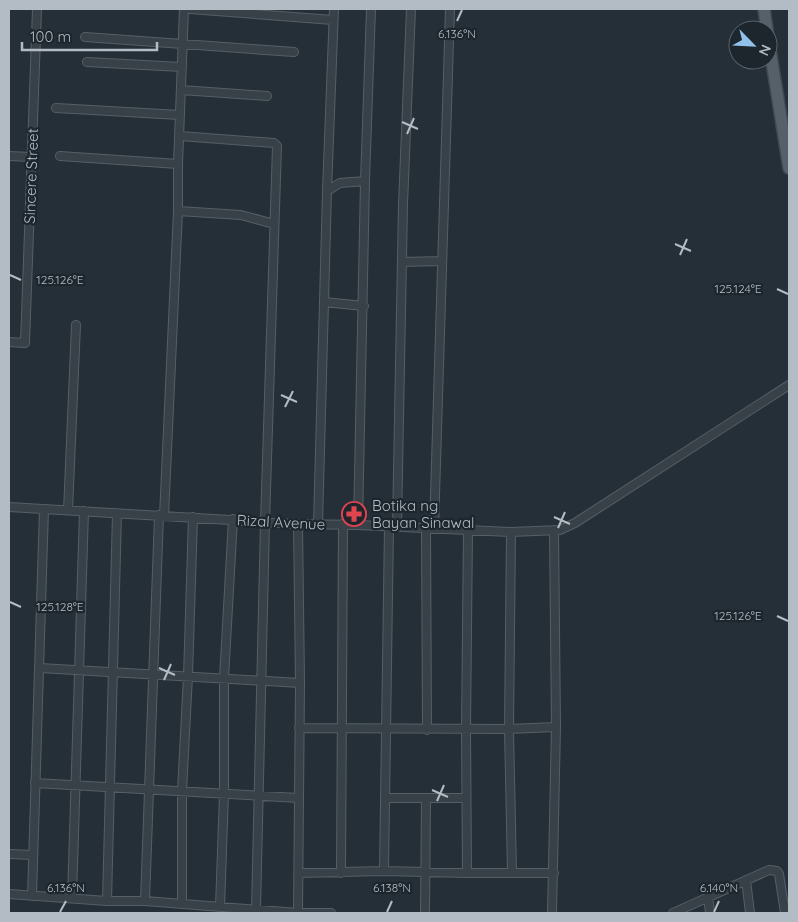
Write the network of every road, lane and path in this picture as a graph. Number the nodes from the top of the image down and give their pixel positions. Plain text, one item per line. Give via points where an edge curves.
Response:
1 (36, 9) edge
2 (184, 9) edge
3 (190, 9) edge
4 (334, 9) edge
5 (371, 9) edge
6 (411, 9) edge
7 (450, 9) edge
8 (333, 20) junction
9 (84, 37) dead end
10 (183, 44) junction
11 (294, 52) dead end
12 (87, 62) dead end
13 (182, 67) junction
14 (773, 70) edge
15 (181, 90) junction
16 (267, 96) dead end
17 (56, 108) dead end
18 (180, 114) junction
19 (180, 136) junction
20 (9, 156) edge
21 (60, 156) dead end
22 (31, 157) junction
23 (178, 164) junction
24 (789, 168) edge
25 (365, 181) junction
26 (327, 191) junction
27 (178, 211) junction
28 (274, 224) junction
29 (442, 261) junction
30 (402, 262) junction
31 (324, 302) junction
32 (364, 306) junction
33 (76, 325) dead end
34 (9, 342) edge
35 (789, 385) edge
36 (9, 507) edge
37 (44, 509) junction
38 (68, 510) junction
39 (84, 511) junction
40 (117, 513) junction
41 (162, 515) junction
42 (193, 517) junction
43 (233, 519) junction
44 (265, 522) junction
45 (298, 524) junction
46 (318, 524) junction
47 (343, 524) junction
48 (358, 525) junction
49 (393, 526) junction
50 (430, 528) junction
51 (468, 530) junction
52 (554, 530) junction
53 (510, 532) junction
54 (40, 668) junction
55 (79, 669) junction
56 (113, 671) junction
57 (154, 674) junction
58 (188, 676) junction
59 (224, 678) junction
60 (262, 681) junction
61 (300, 683) junction
62 (556, 727) junction
63 (300, 728) junction
64 (342, 729) junction
65 (386, 729) junction
66 (466, 729) junction
67 (509, 729) junction
68 (427, 730) junction
69 (35, 784) junction
70 (76, 785) junction
71 (110, 787) junction
72 (150, 790) junction
73 (182, 791) junction
74 (224, 794) junction
75 (260, 796) junction
76 (299, 798) junction
77 (385, 798) junction
78 (426, 798) junction
79 (466, 798) junction
80 (9, 854) edge
81 (33, 855) junction
82 (384, 871) junction
83 (298, 872) junction
84 (425, 872) junction
85 (512, 872) junction
86 (341, 873) junction
87 (554, 873) junction
88 (467, 874) junction
89 (746, 880) junction
90 (9, 894) edge
91 (32, 896) junction
92 (708, 896) junction
93 (72, 898) junction
94 (107, 900) junction
95 (145, 901) junction
96 (182, 903) junction
97 (220, 907) junction
98 (256, 909) junction
99 (298, 913) edge
100 (331, 913) edge
101 (425, 913) edge
102 (552, 913) edge
103 (673, 913) edge
104 (710, 913) edge
105 (750, 913) edge
106 (785, 913) edge

1 - 22 street, Sincere Street
2 - 10 street
3 - 8 street
4 - 8 street
5 - 25 street
6 - 30 street
7 - 29 street
8 - 26 street
9 - 10 street
10 - 11 street
10 - 13 street
12 - 13 street
13 - 15 street
14 - 24 main road
15 - 16 street
15 - 18 street
17 - 18 street
18 - 19 street
19 - 23 street
19 - 28 street via 276,144
20 - 22 street
21 - 23 street
22 - 34 street, Sincere Street via 25,343
23 - 27 street
25 - 26 street via 340,183
25 - 32 street
26 - 31 street
27 - 28 street via 241,215
27 - 41 street
28 - 44 street
29 - 30 street
29 - 50 street
30 - 49 street
31 - 32 street
31 - 46 street
32 - 48 street
33 - 38 street
35 - 52 street, Rizal Avenue via 575,523
36 - 37 street, Rizal Avenue
37 - 38 street, Rizal Avenue
37 - 54 street
38 - 39 street, Rizal Avenue
39 - 40 street, Rizal Avenue
39 - 55 street
40 - 41 street, Rizal Avenue
40 - 56 street
41 - 42 street, Rizal Avenue
41 - 57 street
42 - 43 street, Rizal Avenue
42 - 58 street
43 - 44 street, Rizal Avenue
43 - 59 street
44 - 45 street, Rizal Avenue
44 - 60 street
45 - 46 street, Rizal Avenue
45 - 61 street
46 - 47 street, Rizal Avenue
47 - 48 street, Rizal Avenue
47 - 64 street
48 - 49 street, Rizal Avenue
49 - 50 street, Rizal Avenue
49 - 65 street
50 - 51 street, Rizal Avenue
50 - 68 street
51 - 53 street, Rizal Avenue
51 - 66 street
52 - 53 street, Rizal Avenue
52 - 62 street
53 - 67 street
54 - 55 street
54 - 69 street
55 - 56 street
55 - 70 street
56 - 57 street
56 - 71 street
57 - 58 street
57 - 72 street
58 - 59 street
58 - 73 street
59 - 60 street
59 - 74 street
60 - 61 street
60 - 75 street
61 - 63 street
62 - 67 street
62 - 87 street
63 - 64 street
63 - 76 street
64 - 65 street
64 - 86 street
65 - 68 street
65 - 77 street
66 - 67 street
66 - 68 street
66 - 79 street
67 - 85 street
69 - 70 street
69 - 81 street
70 - 71 street
70 - 93 street
71 - 72 street
71 - 94 street
72 - 73 street
72 - 95 street
73 - 74 street
73 - 96 street
74 - 75 street
74 - 97 street
75 - 76 street
75 - 98 street
76 - 83 street
77 - 78 street
77 - 82 street
78 - 79 street
78 - 84 street
79 - 88 street
80 - 81 street
81 - 91 street
82 - 84 street
82 - 86 street
83 - 86 street
83 - 99 street
84 - 88 street
84 - 101 street
85 - 87 street
85 - 88 street
87 - 102 street
89 - 92 street
89 - 105 street
89 - 106 street via 769,870 777,871
90 - 91 street
91 - 93 street
92 - 103 street
92 - 104 street
93 - 94 street
94 - 95 street
95 - 96 street
96 - 97 street
97 - 98 street
98 - 99 street
99 - 100 street

